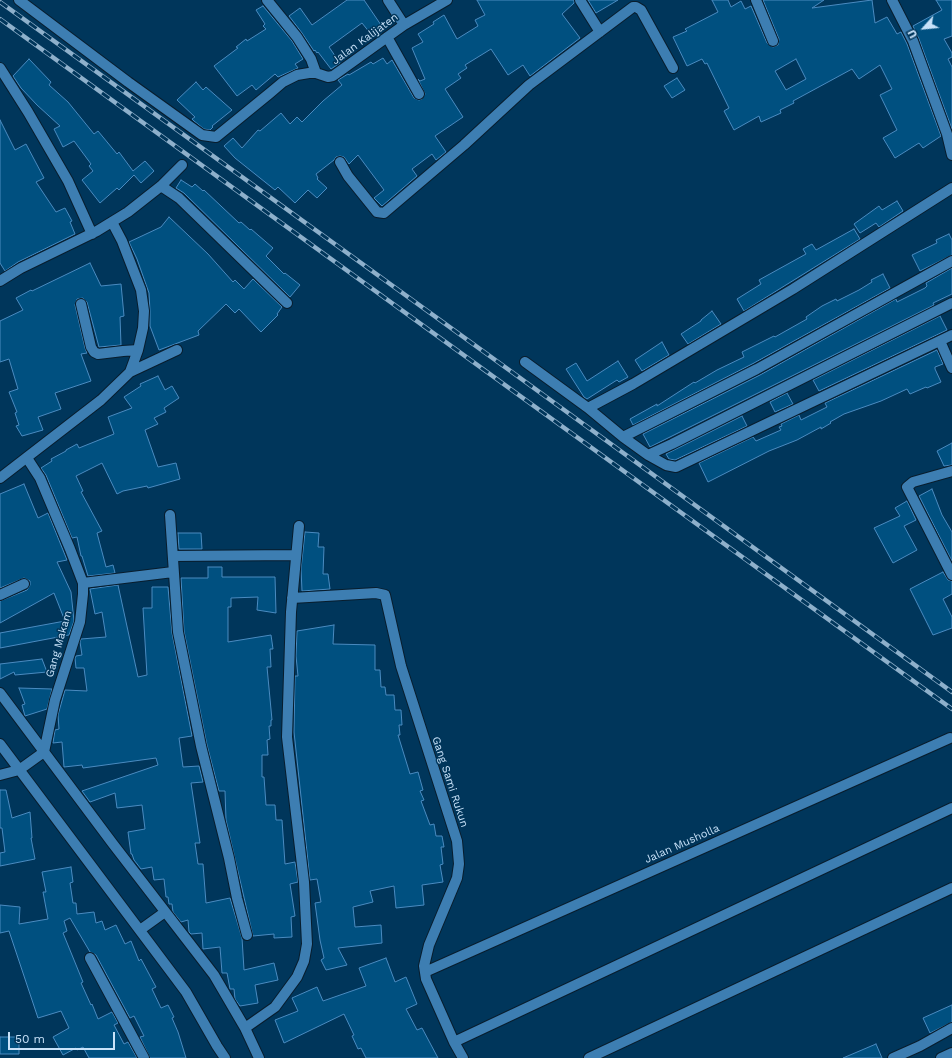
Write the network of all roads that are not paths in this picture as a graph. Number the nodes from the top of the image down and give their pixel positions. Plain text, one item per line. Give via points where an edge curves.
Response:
1 (20, 0) edge
2 (267, 0) edge
3 (388, 0) edge
4 (447, 0) edge
5 (580, 0) edge
6 (756, 0) edge
7 (892, 0) edge
8 (404, 25) junction
9 (600, 32) junction
10 (387, 37) junction
11 (773, 41) dead end
12 (0, 68) edge
13 (673, 68) dead end
14 (316, 73) junction
15 (419, 94) dead end
16 (952, 156) edge
17 (340, 162) dead end
18 (182, 165) dead end
19 (161, 186) junction
20 (952, 188) edge
21 (104, 228) junction
22 (952, 261) edge
23 (0, 281) edge
24 (287, 303) dead end
25 (952, 303) edge
26 (81, 304) dead end
27 (952, 335) edge
28 (940, 341) junction
29 (176, 350) dead end
30 (131, 351) junction
31 (525, 362) dead end
32 (952, 368) edge
33 (130, 372) junction
34 (588, 408) junction
35 (623, 437) junction
36 (648, 455) junction
37 (27, 458) junction
38 (952, 471) edge
39 (2, 474) edge
40 (170, 515) dead end
41 (299, 526) dead end
42 (296, 555) junction
43 (173, 556) junction
44 (173, 572) junction
45 (952, 575) edge
46 (83, 583) junction
47 (24, 584) dead end
48 (0, 596) edge
49 (292, 598) junction
50 (0, 693) edge
51 (950, 738) dead end
52 (0, 744) edge
53 (40, 755) junction
54 (21, 768) junction
55 (0, 775) edge
56 (952, 808) edge
57 (952, 888) edge
58 (165, 912) junction
59 (144, 927) junction
60 (247, 935) dead end
61 (90, 958) dead end
62 (425, 972) junction
63 (245, 1028) junction
64 (950, 1032) edge
65 (454, 1042) junction
66 (952, 1053) edge
67 (144, 1058) edge
68 (225, 1058) edge
69 (259, 1058) edge
70 (463, 1058) edge
71 (589, 1058) edge
72 (893, 1058) edge
73 (941, 1058) edge

1 - 14 street, Jalan Kalijaten via 202,135 216,137 283,82 304,74
2 - 14 street via 297,37 311,59
3 - 8 street
4 - 8 street, Jalan Kalijaten
5 - 9 street
6 - 11 street
7 - 16 street via 913,41 947,134
8 - 10 street, Jalan Kalijaten
9 - 13 street via 633,7 639,8
9 - 17 street via 529,85 384,213 377,212
10 - 14 street, Jalan Kalijaten via 333,76
10 - 15 street
12 - 21 street via 68,181
18 - 19 street
19 - 21 street
19 - 24 street via 179,198
20 - 34 street via 787,293
21 - 23 street via 21,268
21 - 30 street via 122,241 141,290 143,328
22 - 35 street via 757,369
25 - 36 street
26 - 30 street via 94,352 98,354
27 - 28 street
28 - 32 street
28 - 36 street via 676,467 666,465
29 - 33 street
30 - 33 street
31 - 34 street
33 - 37 street via 101,400
34 - 35 street
35 - 36 street
37 - 39 street
37 - 46 street, Gang Makam via 40,478
38 - 45 street via 910,483 907,487
40 - 43 street
41 - 42 street
42 - 43 street
42 - 49 street
43 - 44 street
44 - 46 street
44 - 60 street via 178,632 201,746
46 - 53 street, Gang Makam via 80,622
47 - 48 street
49 - 62 street, Gang Sami Rukun via 385,594 401,666 457,841 457,878 429,945
49 - 63 street via 286,737 304,882 307,944 304,962 297,977 275,1007
50 - 53 street
51 - 62 street, Jalan Musholla
52 - 54 street
53 - 54 street
53 - 58 street
54 - 55 street
54 - 59 street
56 - 65 street
57 - 71 street
58 - 59 street
58 - 63 street via 214,975
59 - 68 street
61 - 67 street
62 - 65 street, Gang Sami Rukun via 426,980
63 - 69 street
64 - 72 street
65 - 70 street, Gang Sami Rukun
66 - 73 street

